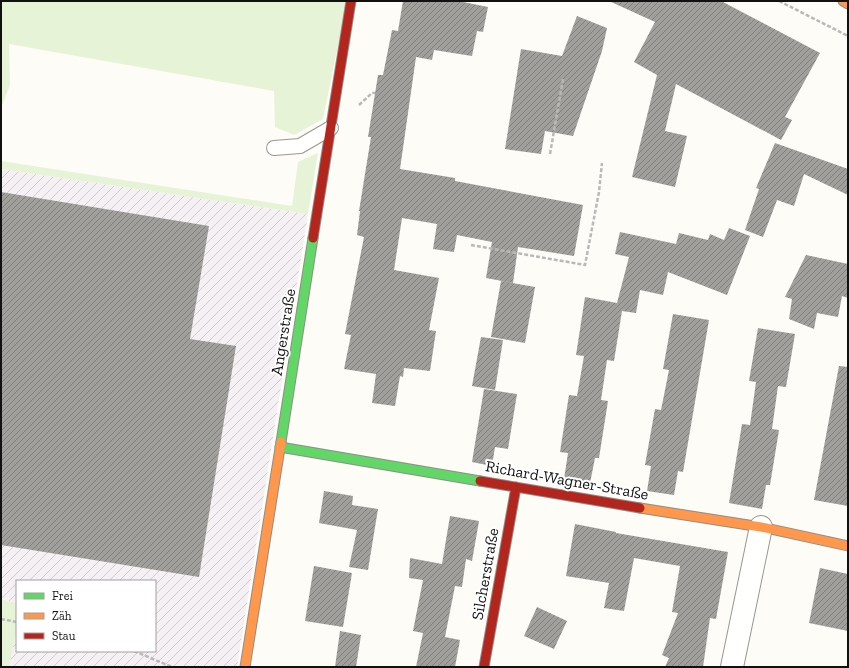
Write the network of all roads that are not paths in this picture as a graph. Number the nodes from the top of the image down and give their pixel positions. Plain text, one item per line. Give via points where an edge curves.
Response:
1 (351, 1) edge
2 (843, 1) edge
3 (848, 4) edge
4 (331, 128) junction
5 (274, 148) dead end
6 (280, 447) junction
7 (516, 487) junction
8 (761, 527) junction
9 (848, 546) edge
10 (245, 667) edge
11 (484, 667) edge
12 (732, 667) edge

1 - 4 street, Angerstraße
2 - 3 street
4 - 5 lane via 300,146
4 - 6 street, Angerstraße
6 - 7 street, Richard-Wagner-Straße
6 - 10 street, Angerstraße
7 - 8 street, Richard-Wagner-Straße
7 - 11 street, Silcherstraße
8 - 9 street, Richard-Wagner-Straße
8 - 12 street

